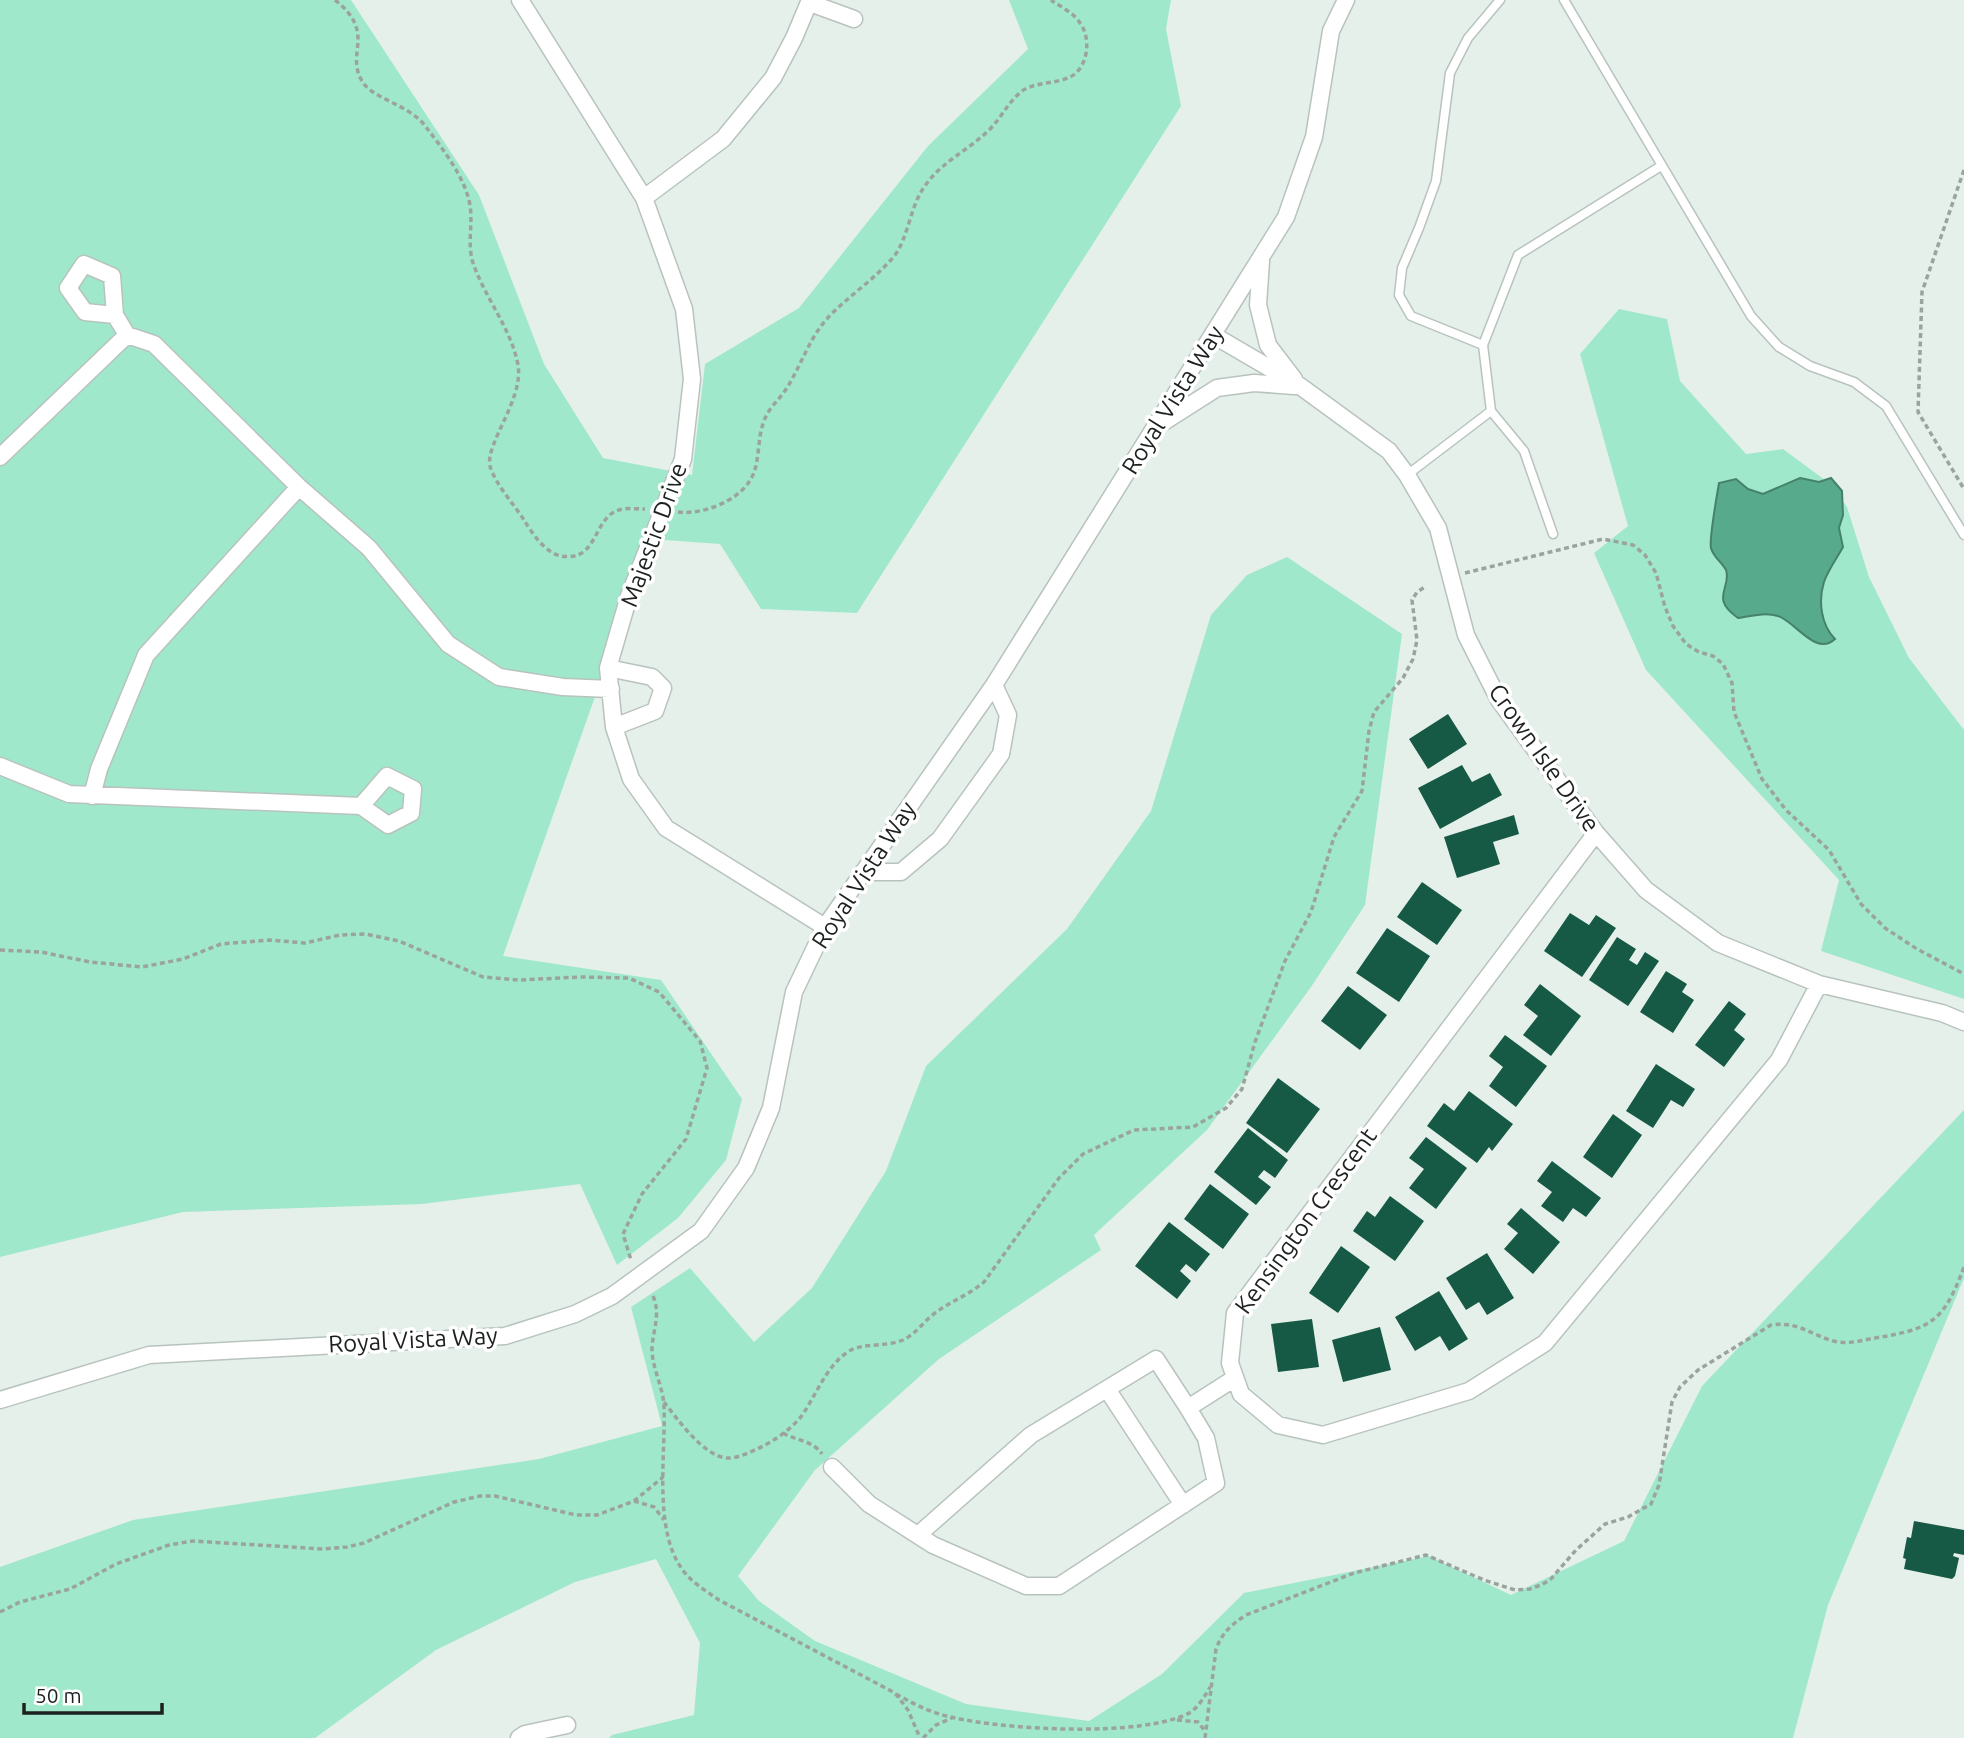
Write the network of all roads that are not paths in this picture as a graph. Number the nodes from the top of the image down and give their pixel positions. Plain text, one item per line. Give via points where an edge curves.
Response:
1 (520, 0) edge
2 (1346, 0) edge
3 (1500, 0) edge
4 (1564, 0) edge
5 (810, 1) edge
6 (854, 19) dead end
7 (1661, 166) junction
8 (644, 198) junction
9 (1261, 258) junction
10 (115, 315) dead end
11 (127, 335) junction
12 (1213, 335) junction
13 (1483, 345) junction
14 (1300, 386) junction
15 (1491, 411) junction
16 (1157, 426) junction
17 (0, 457) edge
18 (1407, 475) junction
19 (299, 487) junction
20 (1553, 534) dead end
21 (1964, 535) edge
22 (608, 668) junction
23 (993, 685) junction
24 (611, 689) junction
25 (614, 727) junction
26 (0, 766) edge
27 (92, 796) junction
28 (361, 806) dead end
29 (1596, 833) junction
30 (863, 872) junction
31 (825, 927) junction
32 (1819, 984) junction
33 (1964, 1022) edge
34 (1235, 1378) junction
35 (1107, 1389) junction
36 (0, 1400) edge
37 (1188, 1409) junction
38 (832, 1467) road end
39 (1183, 1505) junction
40 (918, 1535) junction
41 (566, 1725) dead end
42 (519, 1738) edge

1 - 8 street, Majestic Drive
2 - 9 street, Royal Vista Way via 1331,31 1314,137 1286,218
3 - 13 lane via 1468,38 1450,73 1436,181 1402,268 1399,295 1411,316
4 - 7 lane
5 - 6 street
5 - 8 street via 773,78 723,139
7 - 13 lane via 1518,255
7 - 21 lane via 1751,316 1779,347 1810,366 1854,382 1886,406
8 - 22 street, Majestic Drive via 684,309 692,379 683,459 629,596
9 - 12 street, Royal Vista Way
9 - 14 street via 1258,305 1268,345
10 - 11 street
11 - 17 street
11 - 19 street via 154,344
12 - 14 street, Crown Isle Drive
12 - 16 street, Royal Vista Way
13 - 15 lane
14 - 16 street via 1254,383 1217,388
14 - 18 street, Crown Isle Drive via 1389,451
15 - 18 lane
15 - 20 lane via 1524,452
16 - 23 street, Royal Vista Way
18 - 29 street, Crown Isle Drive via 1437,528 1466,635 1499,700
19 - 24 street via 369,548 448,644 489,671 499,677 563,687
19 - 27 street via 145,655
22 - 24 street, Majestic Drive
22 - 25 street via 652,677 663,688 654,711
23 - 30 street, Royal Vista Way
23 - 30 street via 1008,715 1001,754 940,839 901,872
24 - 25 street, Majestic Drive
25 - 31 street, Majestic Drive via 631,779 666,828
26 - 27 street via 69,794
27 - 28 street
29 - 32 street, Crown Isle Drive via 1646,890 1717,943
29 - 34 street, Kensington Crescent via 1235,1313 1230,1363
30 - 31 street, Royal Vista Way
31 - 36 street, Royal Vista Way via 793,992 771,1108 746,1168 701,1231 612,1296 575,1314 505,1336 149,1355
32 - 33 street, Crown Isle Drive
32 - 34 street via 1779,1060 1545,1343 1469,1391 1323,1435 1278,1425 1241,1394
34 - 37 street
35 - 37 street via 1156,1359
35 - 39 street
35 - 40 street via 1031,1435
37 - 39 street via 1206,1438 1216,1483
38 - 40 street via 869,1504
39 - 40 street via 1059,1586 1026,1586
41 - 42 street

